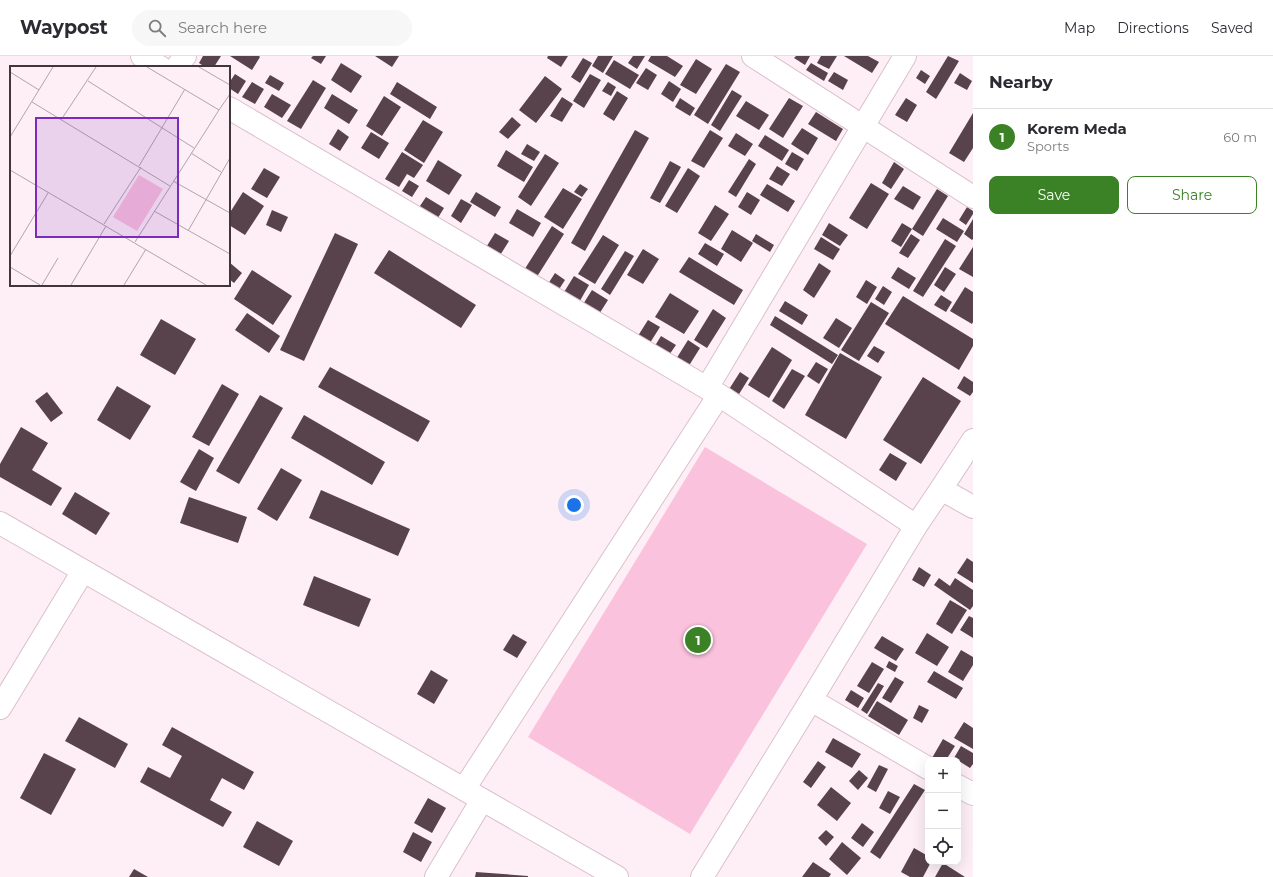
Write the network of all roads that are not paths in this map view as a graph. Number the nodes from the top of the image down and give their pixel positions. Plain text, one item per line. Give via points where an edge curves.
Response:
1 (142, 56) edge
2 (185, 56) edge
3 (753, 56) edge
4 (905, 56) edge
5 (158, 66) edge
6 (178, 66) edge
7 (230, 109) edge
8 (863, 126) junction
9 (973, 197) edge
10 (713, 391) junction
11 (973, 440) edge
12 (941, 489) junction
13 (973, 507) edge
14 (0, 523) edge
15 (916, 526) junction
16 (83, 571) junction
17 (811, 700) junction
18 (0, 708) edge
19 (925, 766) edge
20 (961, 788) edge
21 (473, 794) junction
22 (973, 794) edge
23 (436, 877) edge
24 (617, 877) edge
25 (702, 877) edge

1 - 5 street
2 - 6 street
3 - 8 street
4 - 8 street
7 - 10 street
8 - 9 street
8 - 10 street
10 - 15 street
10 - 21 street
11 - 12 street
12 - 13 street
12 - 15 street
14 - 16 street
15 - 17 street
16 - 18 street
16 - 21 street
17 - 19 street
17 - 25 street
20 - 22 street
21 - 23 street
21 - 24 street

